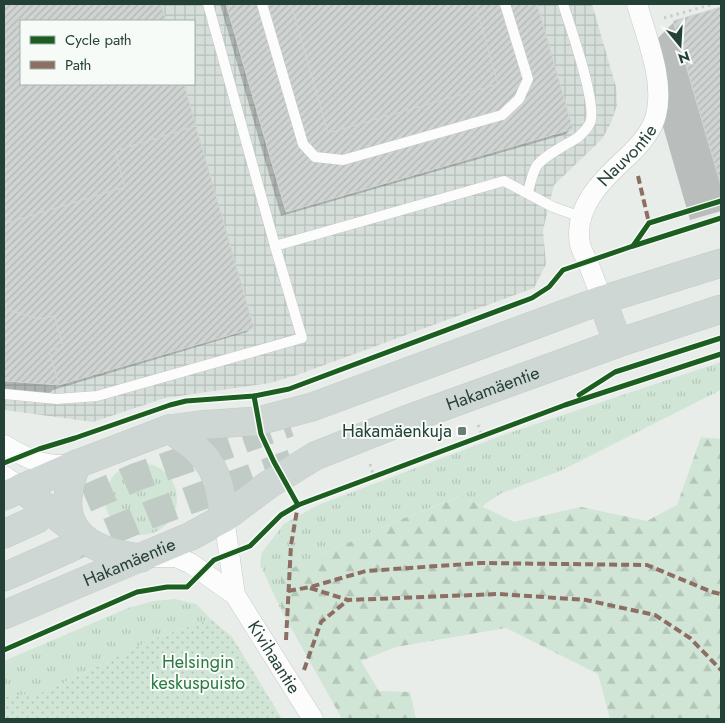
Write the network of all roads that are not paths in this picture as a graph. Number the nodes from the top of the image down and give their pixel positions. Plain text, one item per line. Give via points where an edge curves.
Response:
1 (208, 4) edge
2 (262, 4) edge
3 (505, 4) edge
4 (563, 4) edge
5 (637, 4) edge
6 (528, 192) junction
7 (581, 217) junction
8 (275, 246) junction
9 (721, 263) edge
10 (602, 300) junction
11 (721, 309) edge
12 (618, 342) junction
13 (4, 394) edge
14 (169, 429) junction
15 (4, 445) edge
16 (77, 464) junction
17 (10, 487) edge
18 (224, 518) junction
19 (37, 519) tunnel mouth
20 (4, 534) edge
21 (73, 539) junction
22 (141, 558) junction
23 (4, 577) edge
24 (235, 595) junction
25 (4, 615) edge
26 (312, 719) edge

1 - 8 lane
2 - 3 lane via 303,144 315,157 343,160 502,115 519,99 528,79
4 - 6 lane via 592,113 584,132 537,166
5 - 7 street, Nauvontie via 658,80 656,115 649,132 597,188
6 - 7 lane via 553,207
6 - 8 lane via 504,181
7 - 10 street, Nauvontie via 580,245
8 - 13 lane via 302,338 97,396 57,399
9 - 10 main road
10 - 12 main road
10 - 14 main road via 304,410 258,421
11 - 12 main road, Hakamäentie
12 - 18 main road, Hakamäentie via 403,420 315,456 268,484
14 - 16 main road
14 - 18 main road via 200,451 210,465 218,481
15 - 16 street via 34,461 52,466
16 - 17 main road
16 - 21 main road via 67,496
17 - 21 main road
18 - 22 main road, Hakamäentie
18 - 24 street, Kivihaantie
19 - 20 main road
21 - 22 main road via 84,539 118,555
21 - 23 main road, Hakamäentie
22 - 24 street, Kivihaantie via 176,557 190,563
22 - 25 main road, Hakamäentie
24 - 26 street, Kivihaantie

